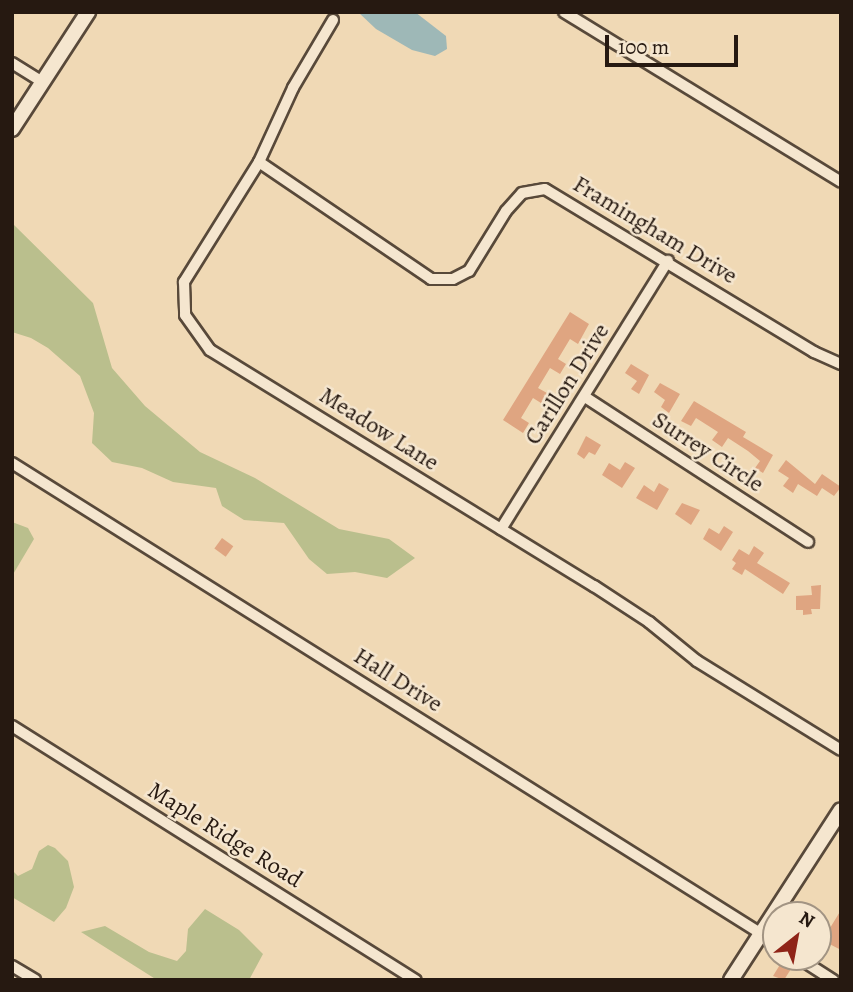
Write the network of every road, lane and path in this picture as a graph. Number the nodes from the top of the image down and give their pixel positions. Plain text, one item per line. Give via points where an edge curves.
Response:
1 (88, 12) edge
2 (564, 12) edge
3 (333, 20) dead end
4 (12, 64) edge
5 (42, 82) junction
6 (12, 129) edge
7 (259, 162) junction
8 (841, 182) edge
9 (668, 261) junction
10 (841, 364) edge
11 (585, 397) junction
12 (12, 463) edge
13 (501, 529) junction
14 (808, 542) dead end
15 (12, 726) edge
16 (841, 750) edge
17 (841, 810) edge
18 (761, 932) junction
19 (12, 966) edge
20 (35, 980) edge
21 (416, 980) edge
22 (731, 980) edge

1 - 5 street
2 - 8 street
3 - 7 street, Meadow Lane via 293,88
4 - 5 street
5 - 6 street
7 - 9 street, Framingham Drive via 431,279 453,279 469,271 522,193 545,189
7 - 13 street, Meadow Lane via 184,282 185,315 209,350
9 - 10 street, Framingham Drive via 814,352
9 - 11 street, Carillon Drive
11 - 13 street, Carillon Drive
11 - 14 street, Surrey Circle
12 - 18 street, Hall Drive
13 - 16 street, Meadow Lane via 649,622 697,661
15 - 21 street, Maple Ridge Road
17 - 18 street
18 - 22 street
19 - 20 street

